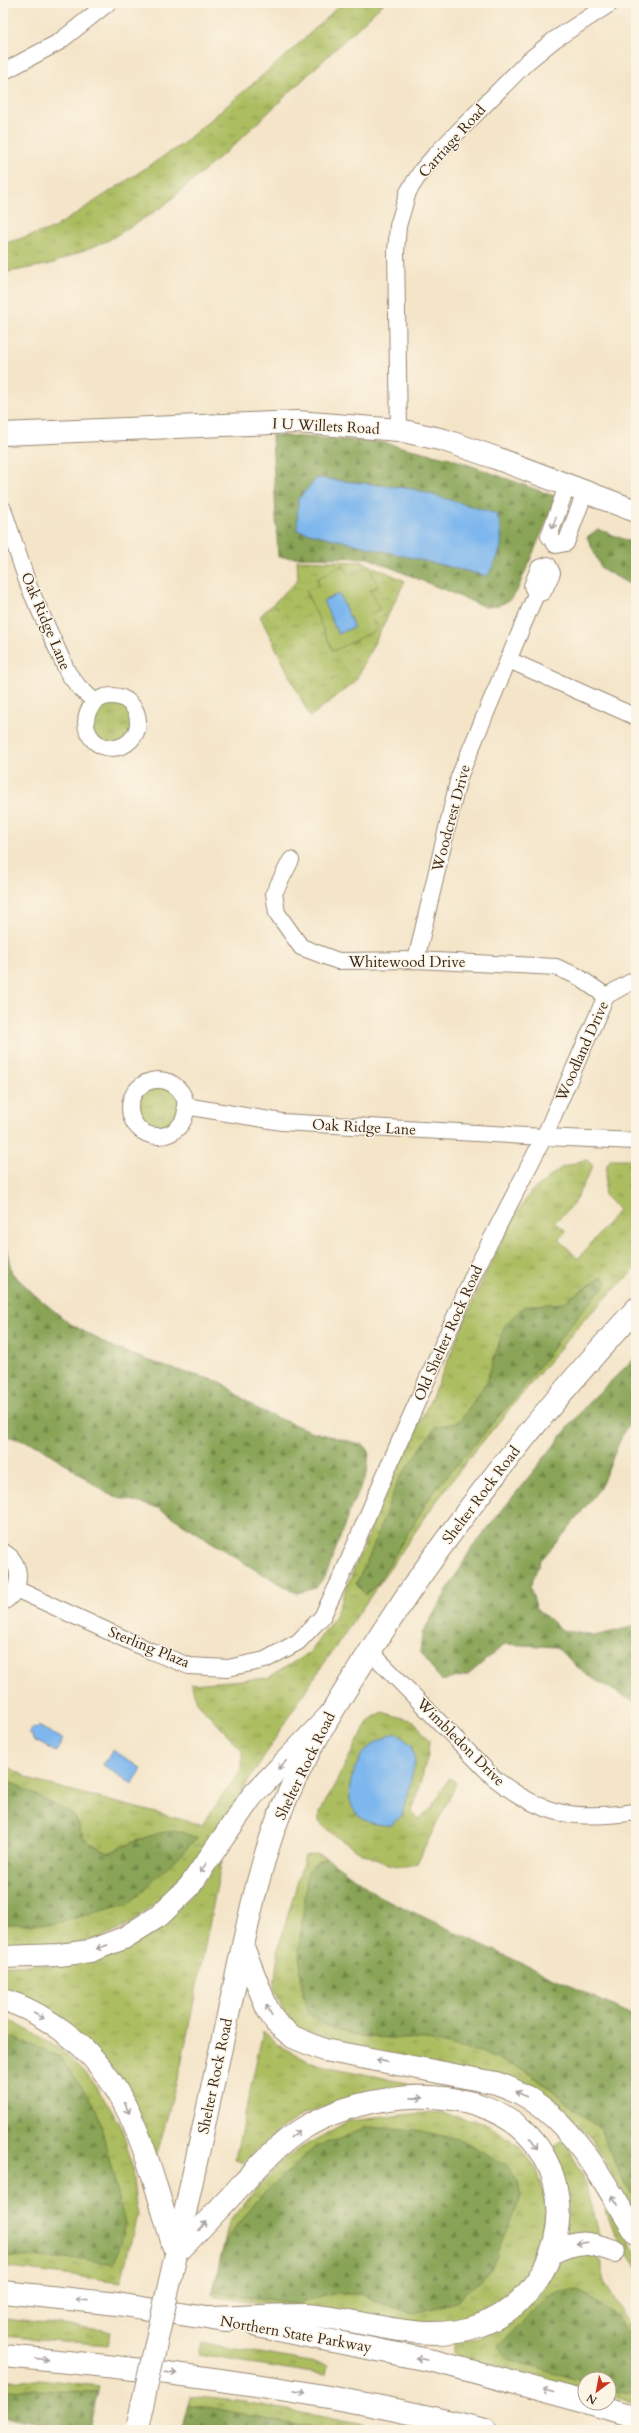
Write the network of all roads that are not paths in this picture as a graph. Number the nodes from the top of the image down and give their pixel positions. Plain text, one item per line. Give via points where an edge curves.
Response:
1 (108, 3) edge
2 (611, 3) edge
3 (3, 72) edge
4 (399, 430) junction
5 (3, 434) edge
6 (576, 489) junction
7 (3, 509) edge
8 (636, 511) edge
9 (509, 660) junction
10 (95, 702) dead end
11 (636, 717) edge
12 (291, 860) dead end
13 (416, 960) junction
14 (636, 979) edge
15 (606, 996) junction
16 (185, 1106) dead end
17 (544, 1137) junction
18 (636, 1141) edge
19 (636, 1309) edge
20 (3, 1552) edge
21 (16, 1589) junction
22 (3, 1602) edge
23 (322, 1617) joint
24 (370, 1651) junction
25 (328, 1717) junction
26 (636, 1812) edge
27 (243, 1947) junction
28 (3, 1957) edge
29 (3, 2000) edge
30 (636, 2233) edge
31 (614, 2251) dead end
32 (176, 2254) junction
33 (551, 2254) junction
34 (3, 2283) edge
35 (3, 2292) edge
36 (47, 2296) junction
37 (212, 2318) junction
38 (3, 2356) edge
39 (577, 2400) edge
40 (616, 2411) edge
41 (636, 2417) edge
42 (137, 2427) edge
43 (485, 2430) edge

1 - 3 street via 59,42
2 - 4 street, Carriage Road via 554,40 527,62 438,152 408,192 398,226 396,252
4 - 5 main road, I U Willets Road via 297,422
4 - 6 main road, I U Willets Road via 444,440
6 - 8 main road, I U Willets Road
6 - 9 street, Woodcrest Drive via 550,536 556,545 548,565 540,568 532,586 536,594
7 - 10 street, Oak Ridge Lane via 29,587 68,673
9 - 11 street
9 - 13 street, Woodcrest Drive via 459,776
12 - 13 street, Whitewood Drive via 274,893 276,913 301,947 338,961
13 - 15 street, Whitewood Drive via 556,967 577,976
14 - 15 street, Woodland Drive
15 - 17 street, Woodland Drive
16 - 17 street, Oak Ridge Lane via 282,1122
17 - 18 street
17 - 23 street, Old Shelter Rock Road via 477,1267
19 - 24 main road, Shelter Rock Road via 525,1436 415,1581
20 - 21 street via 18,1570
21 - 22 street
21 - 23 street, Sterling Plaza via 189,1666 228,1668 265,1660 298,1642
24 - 25 main road, Shelter Rock Road
24 - 26 street, Wimbledon Drive via 494,1778 514,1794 546,1810 573,1816
25 - 27 main road, Shelter Rock Road via 291,1788 275,1827 256,1887
25 -> 28 main road via 252,1796 193,1882 159,1916 124,1938 90,1951
30 -> 27 main road via 572,2135 544,2107 510,2088 496,2084 324,2050 292,2037 276,2022 267,2008
27 - 32 main road, Shelter Rock Road
29 -> 32 main road via 55,2025 84,2048 109,2076 133,2121
31 -> 33 main road via 588,2242 580,2242
32 -> 33 main road via 269,2156 307,2126 357,2104 417,2097 453,2100 486,2108 524,2131 543,2156 555,2185 558,2199 557,2228
32 - 42 main road, Shelter Rock Road, bridge
33 - 37 main road via 538,2280 520,2303 493,2320 464,2330 441,2333 412,2332 306,2315
34 - 36 main road
35 - 36 main road, Northern State Parkway
37 -> 36 main road, Northern State Parkway
39 -> 37 main road, Northern State Parkway via 438,2362
38 -> 43 main road via 131,2368 252,2385 384,2408
40 - 41 main road

